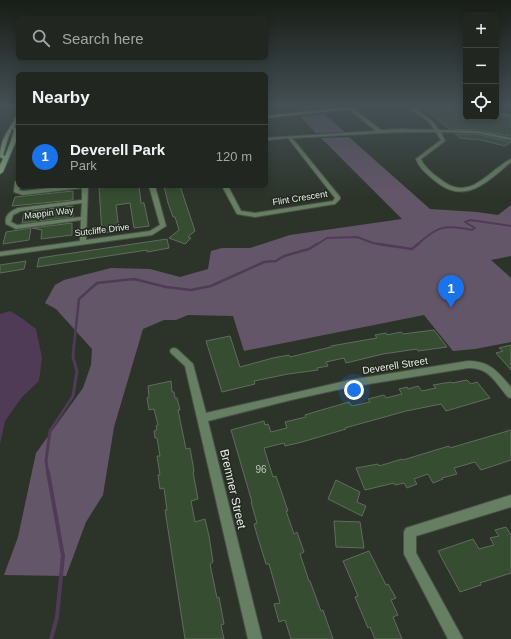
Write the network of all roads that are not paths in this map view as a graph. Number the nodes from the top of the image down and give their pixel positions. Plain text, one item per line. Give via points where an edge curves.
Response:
1 (289, 137) junction
2 (294, 137) edge
3 (441, 137) edge
4 (500, 137) edge
5 (268, 139) edge
6 (511, 139) edge
7 (16, 140) edge
8 (2, 141) edge
9 (4, 158) junction
10 (511, 160) edge
11 (0, 172) edge
12 (17, 188) edge
13 (67, 188) edge
14 (84, 188) edge
15 (153, 188) edge
16 (226, 188) edge
17 (85, 201) junction
18 (84, 218) junction
19 (83, 242) junction
20 (0, 254) edge
21 (174, 351) dead end
22 (511, 394) edge
23 (202, 418) junction
24 (511, 500) edge
25 (255, 639) edge
26 (456, 639) edge

1 - 2 street
1 - 5 street
1 - 16 street, Flint Crescent via 338,198 334,202 255,215 239,213
3 - 10 street via 443,140 418,159 428,172 450,188 462,191 473,189
4 - 6 street
7 - 8 main road
7 - 9 main road
8 - 9 main road via 1,155
9 - 11 main road
12 - 13 street via 16,191 23,193
14 - 17 street
15 - 19 street, Sutcliffe Drive via 164,226 152,233
17 - 18 street
17 - 18 street, Mappin Way via 20,209 9,215 8,223 16,227
18 - 19 street
19 - 20 street, Sutcliffe Drive
21 - 23 street, Bremner Street via 189,364
22 - 23 street, Deverell Street via 496,376 483,366 468,365 396,374
23 - 25 street, Bremner Street
24 - 26 street via 410,532 410,554

